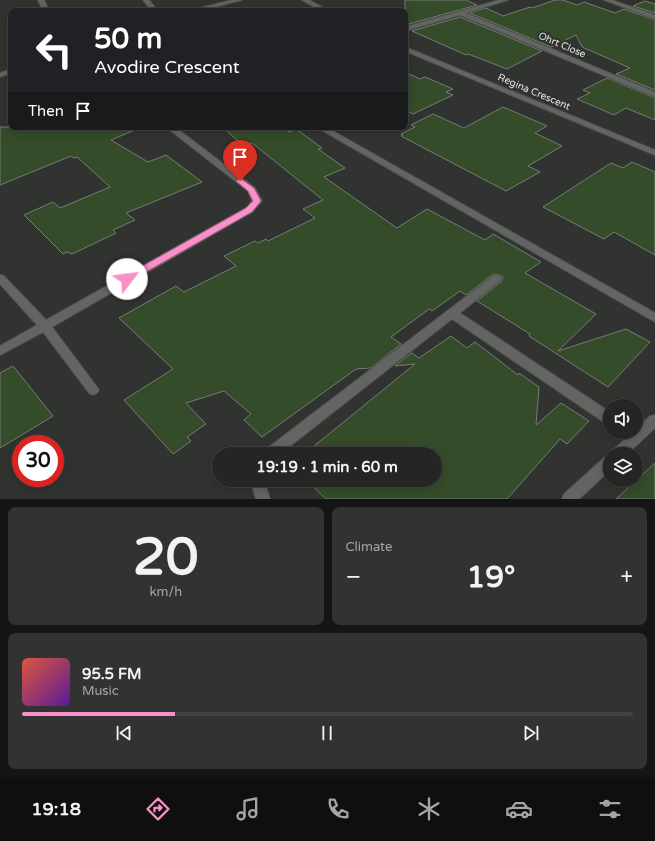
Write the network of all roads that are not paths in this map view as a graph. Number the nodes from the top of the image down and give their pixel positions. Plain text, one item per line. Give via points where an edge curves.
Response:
1 (146, 0) edge
2 (239, 0) edge
3 (305, 0) edge
4 (505, 0) edge
5 (607, 0) edge
6 (153, 8) edge
7 (204, 8) edge
8 (320, 8) edge
9 (460, 13) junction
10 (655, 17) edge
11 (408, 28) edge
12 (408, 50) edge
13 (655, 95) edge
14 (174, 130) edge
15 (325, 130) edge
16 (655, 153) edge
17 (0, 278) edge
18 (498, 278) dead end
19 (452, 313) junction
20 (655, 318) edge
21 (45, 326) junction
22 (0, 351) edge
23 (93, 390) dead end
24 (603, 414) edge
25 (655, 420) edge
26 (643, 428) edge
27 (279, 447) edge
28 (603, 467) edge
29 (259, 487) edge
30 (263, 499) edge
31 (569, 499) edge

1 - 6 street
2 - 7 street
3 - 8 street
4 - 9 street
5 - 10 street
9 - 11 street
9 - 13 street, Ohrt Close
12 - 16 street, Regina Crescent
14 - 21 street via 252,190 257,201 249,210
15 - 20 street
17 - 21 street
18 - 19 street
19 - 24 street
19 - 27 street
21 - 22 street
21 - 23 street
25 - 26 street
28 - 31 street
29 - 30 street

